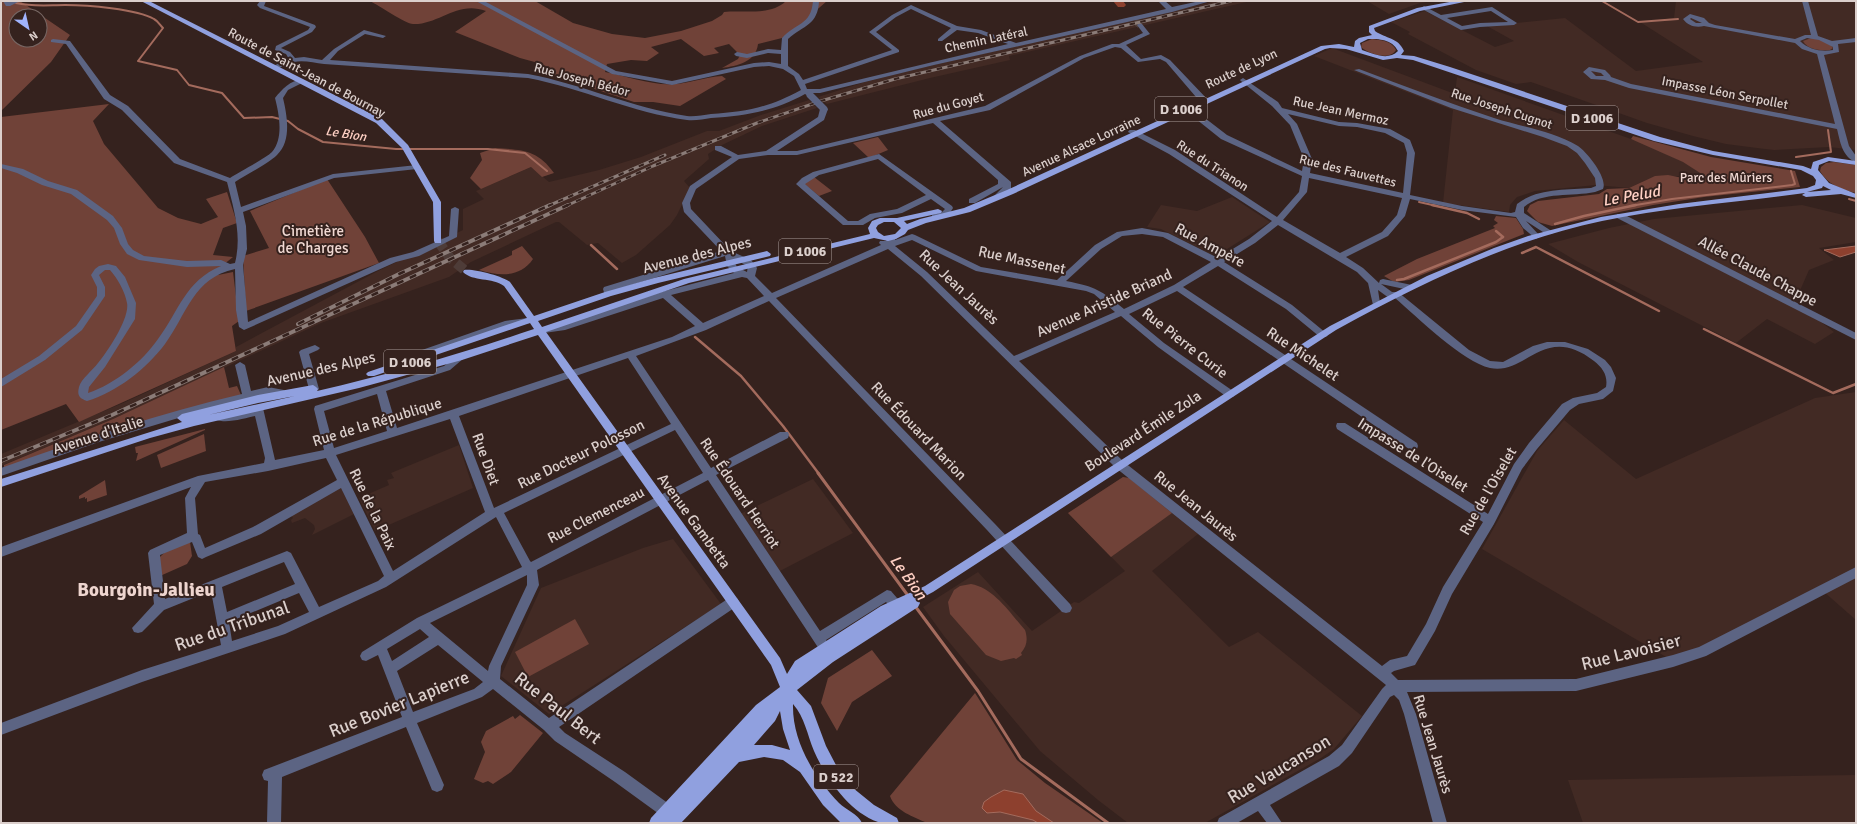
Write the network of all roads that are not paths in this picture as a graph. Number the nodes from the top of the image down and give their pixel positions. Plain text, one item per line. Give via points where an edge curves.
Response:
1 (6, 1) edge
2 (17, 1) edge
3 (144, 1) edge
4 (263, 1) edge
5 (479, 1) edge
6 (816, 1) edge
7 (920, 1) edge
8 (1161, 1) edge
9 (1208, 1) edge
10 (1448, 1) edge
11 (1466, 1) edge
12 (1805, 1) edge
13 (911, 7) junction
14 (1424, 8) junction
15 (1172, 10) junction
16 (1440, 17) junction
17 (1136, 21) junction
18 (1705, 24) dead end
19 (956, 28) junction
20 (1364, 33) junction
21 (382, 36) dead end
22 (1815, 37) junction
23 (1380, 38) junction
24 (940, 40) dead end
25 (1856, 40) edge
26 (53, 41) dead end
27 (1797, 41) junction
28 (1357, 42) junction
29 (1833, 43) junction
30 (1017, 45) junction
31 (1121, 46) junction
32 (1400, 48) junction
33 (1359, 50) junction
34 (784, 52) junction
35 (1820, 52) junction
36 (737, 54) dead end
37 (1396, 56) junction
38 (293, 60) junction
39 (324, 62) junction
40 (785, 66) junction
41 (275, 67) junction
42 (1448, 68) junction
43 (1357, 70) dead end
44 (1606, 78) dead end
45 (302, 81) junction
46 (1246, 81) junction
47 (801, 84) junction
48 (808, 93) junction
49 (1203, 101) junction
50 (1187, 108) junction
51 (1282, 110) junction
52 (935, 121) junction
53 (1840, 127) junction
54 (1134, 133) junction
55 (718, 148) dead end
56 (1847, 152) junction
57 (768, 153) junction
58 (737, 157) junction
59 (1738, 157) junction
60 (1837, 159) junction
61 (414, 161) junction
62 (1856, 162) edge
63 (1816, 164) junction
64 (1, 166) edge
65 (1306, 175) junction
66 (1818, 177) junction
67 (1002, 180) junction
68 (231, 181) junction
69 (1008, 187) junction
70 (1842, 192) junction
71 (933, 195) junction
72 (1768, 195) junction
73 (1856, 196) edge
74 (1406, 198) junction
75 (990, 200) junction
76 (972, 201) junction
77 (455, 209) dead end
78 (239, 211) junction
79 (951, 211) junction
80 (1632, 213) junction
81 (1520, 214) junction
82 (1620, 216) junction
83 (897, 220) junction
84 (1278, 221) junction
85 (905, 228) junction
86 (1648, 229) junction
87 (1549, 232) junction
88 (1536, 236) junction
89 (881, 239) junction
90 (438, 241) tunnel mouth
91 (1340, 257) junction
92 (748, 262) junction
93 (1218, 262) junction
94 (735, 264) junction
95 (239, 265) junction
96 (228, 267) junction
97 (1360, 270) junction
98 (467, 272) tunnel mouth
99 (1060, 282) junction
100 (1372, 282) junction
101 (1383, 282) junction
102 (1177, 287) junction
103 (1409, 287) junction
104 (664, 294) junction
105 (1395, 294) junction
106 (770, 297) junction
107 (1376, 303) junction
108 (1123, 312) junction
109 (532, 320) junction
110 (703, 328) junction
111 (540, 331) junction
112 (1323, 335) junction
113 (1856, 338) edge
114 (315, 348) dead end
115 (472, 354) junction
116 (630, 354) junction
117 (459, 358) junction
118 (1284, 359) junction
119 (1013, 360) junction
120 (240, 365) dead end
121 (571, 374) junction
122 (1, 384) edge
123 (312, 385) junction
124 (381, 390) junction
125 (286, 393) junction
126 (1230, 394) junction
127 (247, 395) junction
128 (319, 408) joint
129 (453, 414) junction
130 (209, 416) junction
131 (677, 425) junction
132 (1341, 426) dead end
133 (393, 434) junction
134 (784, 435) dead end
135 (1413, 446) dead end
136 (624, 450) junction
137 (331, 453) junction
138 (1120, 465) junction
139 (268, 467) junction
140 (1, 472) edge
141 (709, 474) junction
142 (1, 475) edge
143 (202, 479) junction
144 (1, 482) edge
145 (343, 482) junction
146 (660, 500) junction
147 (495, 512) junction
148 (1490, 521) junction
149 (191, 537) junction
150 (1004, 540) junction
151 (1, 552) edge
152 (530, 568) junction
153 (1856, 572) edge
154 (387, 581) junction
155 (216, 584) junction
156 (302, 586) junction
157 (733, 602) junction
158 (160, 606) junction
159 (903, 606) junction
160 (1066, 608) dead end
161 (316, 614) junction
162 (223, 619) junction
163 (421, 622) junction
164 (138, 628) dead end
165 (438, 638) junction
166 (822, 643) junction
167 (227, 647) junction
168 (380, 647) junction
169 (366, 656) dead end
170 (390, 669) junction
171 (1383, 673) junction
172 (493, 682) junction
173 (1396, 686) junction
174 (788, 688) junction
175 (410, 721) junction
176 (549, 726) junction
177 (1, 729) edge
178 (735, 757) junction
179 (808, 772) junction
180 (437, 785) dead end
181 (1260, 803) junction
182 (671, 817) edge
183 (274, 823) edge
184 (656, 823) edge
185 (855, 823) edge
186 (892, 823) edge
187 (1224, 823) edge
188 (1274, 823) edge
189 (1440, 823) edge

1 - 2 street via 8,5
3 - 41 main road, Route de Saint-Jean de Bournay
4 - 38 street via 260,5 262,7 312,24 310,31 278,47 277,49 291,56
5 - 40 street via 614,73 672,83 754,65
6 - 34 street via 817,11 812,19 784,38
7 - 13 street
8 - 15 street
9 - 15 street, Chemin Latéral
10 - 20 main road via 1396,13 1368,24
11 - 14 main road
12 - 22 street
13 - 19 street
13 - 47 street via 872,32 897,51
14 - 16 street
14 - 23 main road via 1370,27
15 - 17 street, Chemin Latéral
16 - 16 street via 1461,28 1474,24 1514,23 1492,10
17 - 30 street, Chemin Latéral
17 - 31 street, Rue du Goyet via 1147,34
18 - 27 street
19 - 24 street
19 - 30 street via 979,31
20 - 23 main road
20 - 28 main road
21 - 39 street via 364,32 336,50
22 - 27 street via 1801,37
22 - 29 street
23 - 32 main road via 1395,43
25 - 29 street
26 - 68 street via 68,42 108,97 125,108 177,161
27 - 35 street via 1804,47
28 - 33 main road
28 - 46 main road, Route de Lyon / D 1006 via 1323,44
29 - 35 street via 1837,51
30 - 48 street, Chemin Latéral
31 - 49 street via 1140,61 1161,57 1168,61
31 - 52 street, Rue du Goyet via 1082,57 987,108
32 - 37 main road via 1401,51
32 - 42 main road, D 1006
33 - 37 main road, Route de Lyon via 1374,57
33 - 46 main road, Route de Lyon / D 1006 via 1339,46 1323,47
34 - 36 street via 768,51 747,56
34 - 40 street
35 - 53 street
37 - 42 main road, D 1006 via 1414,58
38 - 39 street, Rue Joseph Bédor
38 - 41 street, Rue Joseph Bédor
39 - 48 street, Rue Joseph Bédor via 528,76 625,104 688,118 743,114
40 - 47 street via 797,75
41 - 45 main road, Route de Saint-Jean de Bournay
42 - 59 main road, D 1006 via 1633,132
43 - 81 street, Rue Joseph Cugnot via 1453,107 1573,146 1584,155 1600,181 1600,187 1532,198 1522,203
44 - 53 street, Impasse Léon Serpollet via 1630,86
45 - 61 main road, Route de Saint-Jean de Bournay via 379,121 405,147
45 - 68 street via 289,87 279,98 284,121 276,153
46 - 49 main road, Avenue Alsace Lorraine / D 1006
46 - 51 street, Avenue Aristide Briand
47 - 48 street
48 - 57 street, bridge via 824,109 821,118
49 - 50 main road, Avenue Alsace Lorraine / D 1006
50 - 54 main road, Avenue Alsace Lorraine / D 1006
50 - 65 street, Rue des Fauvettes via 1224,136
51 - 65 street, Avenue Aristide Briand via 1293,124 1308,159
51 - 74 street, Rue Jean Mermoz via 1339,124 1387,131 1407,142 1411,153
52 - 57 street, Rue du Goyet via 797,153
52 - 67 street
53 - 56 street
54 - 69 main road, D 1006
54 - 75 main road, Avenue Alsace Lorraine / D 1006
54 - 84 street, Rue du Trianon via 1172,152
55 - 58 street
56 - 60 street
56 - 62 street
57 - 58 street, Rue du Goyet
58 - 94 street, Rue Édouard Marion via 693,188 686,204 687,210
59 - 63 main road, D 1006
59 - 66 main road, D 1006 via 1803,168
60 - 62 main road
60 - 63 main road via 1828,159
61 - 78 street via 333,176
61 - 90 main road, Route de Saint-Jean de Bournay via 437,202
63 - 66 main road via 1814,170
64 - 96 street via 70,191 110,218 130,252 142,258 187,264 221,263
65 - 74 street, Rue des Fauvettes
65 - 84 street, Avenue Aristide Briand via 1303,192
66 - 70 main road
66 - 72 main road via 1820,184 1816,188
67 - 69 street
67 - 76 street via 1002,185
68 - 78 street
69 - 75 street, Avenue Alsace Lorraine
69 - 76 main road, Avenue des Alpes / D 1006
70 - 72 main road
70 - 73 main road
71 - 71 street via 898,211 874,216 860,223 846,223 800,184 804,179 823,171 879,156
71 - 79 street
72 - 80 main road, Boulevard Émile Zola
74 - 81 street, Rue des Fauvettes via 1511,215
74 - 91 street, Rue Jean Mermoz via 1401,216 1385,234
75 - 79 main road, Avenue Alsace Lorraine / D 1006
76 - 79 main road, Avenue des Alpes / D 1006
77 - 95 street via 453,237 416,254 402,256 244,327
78 - 95 street via 243,249
79 - 83 main road, Avenue des Alpes / D 1006
79 - 85 main road, Avenue des Alpes / D 1006
80 - 82 main road, Boulevard Émile Zola
80 - 86 street, Allée Claude Chappe
81 - 87 street
81 - 88 street via 1524,226
82 - 86 street, Allée Claude Chappe
82 - 87 main road, Boulevard Émile Zola
83 - 85 main road via 903,223
83 - 89 main road, Avenue des Alpes via 881,220 875,223
84 - 91 street
84 - 93 street, Avenue Aristide Briand
85 - 89 main road, Avenue des Alpes via 904,233
86 - 113 street, Allée Claude Chappe
87 - 88 main road, Boulevard Émile Zola
88 - 103 main road, Boulevard Émile Zola via 1478,257
89 - 92 main road, Avenue des Alpes / D 1006
89 - 99 street, Rue Massenet via 912,237 980,269
89 - 106 street
89 - 119 street, Rue Jean Jaurès via 924,274
91 - 97 street
92 - 94 main road, Avenue des Alpes / D 1006
92 - 94 street via 753,268
93 - 99 street, Rue Ampère via 1165,235 1142,231 1120,234 1098,247
93 - 102 street, Avenue Aristide Briand
93 - 112 street, Rue Ampère via 1289,308
94 - 104 street, Avenue des Alpes
94 - 106 street, Rue Édouard Marion
94 - 109 main road, Avenue des Alpes / D 1006 via 656,280
94 - 111 main road, Avenue des Alpes / D 1006
95 - 96 street
96 - 122 street via 197,284 163,340 143,362 103,392 87,397 84,395 84,386 102,365 130,319 132,303 121,278 113,268 103,267 96,270 101,296 79,328 42,358
97 - 100 street
97 - 101 street
98 - 109 main road, D 522 via 496,277 507,284
99 - 108 street, Rue Massenet via 1097,292
100 - 105 street
100 - 107 street
101 - 103 street
101 - 105 street
102 - 108 street, Avenue Aristide Briand
102 - 118 street, Rue Michelet
103 - 105 main road, Boulevard Émile Zola
104 - 110 street
104 - 111 street, Avenue des Alpes via 562,328
105 - 107 main road, Boulevard Émile Zola
105 - 148 street, Rue de l'Oiselet via 1466,352 1486,364 1505,365 1548,344 1566,345 1595,356 1611,377 1610,389 1600,396 1576,401 1566,407 1533,446 1518,467
106 - 110 street
106 - 150 street, Rue Édouard Marion
107 - 112 main road, Boulevard Émile Zola
108 - 119 street, Avenue Aristide Briand
108 - 126 street, Rue Pierre Curie via 1161,345
109 - 111 main road, D 522
109 - 115 main road, Avenue des Alpes / D 1006 via 520,330 484,344
109 - 123 main road, Avenue des Alpes / D 1006 via 389,369
110 - 116 street, Rue de la République
111 - 115 main road, Avenue des Alpes / D 1006
111 - 121 main road, D 522
112 - 118 main road, Boulevard Émile Zola
114 - 123 street via 304,352
115 - 117 main road, Avenue des Alpes / D 1006
116 - 121 street, Rue de la République
116 - 131 street, Rue Édouard Herriot
117 - 124 street, Avenue des Alpes via 447,368
117 - 130 main road, Avenue des Alpes / D 1006 via 358,385
118 - 126 main road, Boulevard Émile Zola
118 - 135 street, Rue Michelet
119 - 138 street, Rue Jean Jaurès
120 - 127 street
121 - 129 street, Rue de la République
121 - 136 main road, Avenue Gambetta / D 522
123 - 125 main road, Avenue des Alpes / D 1006
124 - 128 street, Avenue des Alpes
124 - 133 street
125 - 127 street via 268,391
125 - 130 main road, Avenue des Alpes / D 1006
126 - 138 main road, Boulevard Émile Zola
127 - 140 street via 99,438
128 - 137 street, Rue de la Paix
129 - 133 street, Rue de la République
129 - 147 street, Rue Diet via 487,506
130 - 139 street via 234,417 259,411 270,458
130 - 142 main road, Avenue d'Italie / D 1006 via 144,429
130 - 144 main road, Avenue d'Italie / D 1006
131 - 136 street, Rue Docteur Polosson
131 - 141 street, Rue Édouard Herriot
132 - 148 street, Impasse de l'Oiselet
133 - 137 street, Rue de la République
134 - 141 street, Rue Clemenceau
136 - 146 main road, Avenue Gambetta / D 522
136 - 147 street, Rue Docteur Polosson
137 - 139 street, Rue de la République
137 - 145 street, Rue de la Paix
138 - 150 main road, Boulevard Émile Zola
138 - 171 street, Rue Jean Jaurès
139 - 143 street, Rue de la République
141 - 146 street, Rue Clemenceau
141 - 166 street, Rue Édouard Herriot
143 - 149 street via 190,498 193,533
143 - 151 street, Rue de la République
145 - 149 street via 258,529 202,554 196,538
145 - 154 street, Rue de la Paix
146 - 152 street, Rue Clemenceau
146 - 157 main road, Avenue Gambetta / D 522
147 - 152 street, Rue Diet
147 - 154 street, Rue Docteur Polosson
148 - 171 street, Rue de l'Oiselet via 1447,591 1411,661 1390,666
149 - 158 street via 154,553
150 - 159 main road, Boulevard Émile Zola
150 - 160 street, Rue Édouard Marion
152 - 163 street, Rue Clemenceau
152 - 172 street, Rue Bovier Lapierre via 534,576 533,585 495,666
153 - 173 street, Rue Lavoisier via 1702,652 1673,662 1576,685
154 - 161 street, Rue du Tribunal
155 - 156 street via 287,556
155 - 158 street
155 - 162 street
156 - 161 street
156 - 162 street
157 - 174 main road, Avenue Gambetta / D 522 via 776,662
157 - 176 street
158 - 164 street
159 - 166 main road via 885,610
159 - 174 main road
161 - 167 street, Rue du Tribunal via 281,630
162 - 167 street
163 - 165 street, Rue Paul Bert
163 - 168 street, Rue Clemenceau
165 - 170 street
165 - 172 street, Rue Paul Bert
166 - 174 main road via 799,665
167 - 177 street, Rue du Tribunal
168 - 169 street, Rue Clemenceau
168 - 170 street
170 - 175 street
171 - 173 street, Rue Jean Jaurès
172 - 175 street, Rue Bovier Lapierre via 478,693
172 - 176 street, Rue Paul Bert
173 - 181 street, Rue Vaucanson via 1386,693 1347,749 1334,761
173 - 189 street, Rue Jean Jaurès via 1404,697 1410,714
174 - 178 main road via 770,717
174 - 179 main road, D 522 via 789,727
174 - 182 main road via 761,709
174 - 186 main road, D 522 via 806,710 820,749 832,772 848,793 868,810
175 - 180 street
175 - 183 street, Rue Bovier Lapierre via 272,774
176 - 182 street, Rue Paul Bert via 560,737 620,777
178 - 179 main road via 752,750 769,750 791,756
178 - 182 main road
179 - 185 main road, D 522 via 835,809
181 - 187 street, Rue Vaucanson
181 - 188 street
182 - 184 main road

